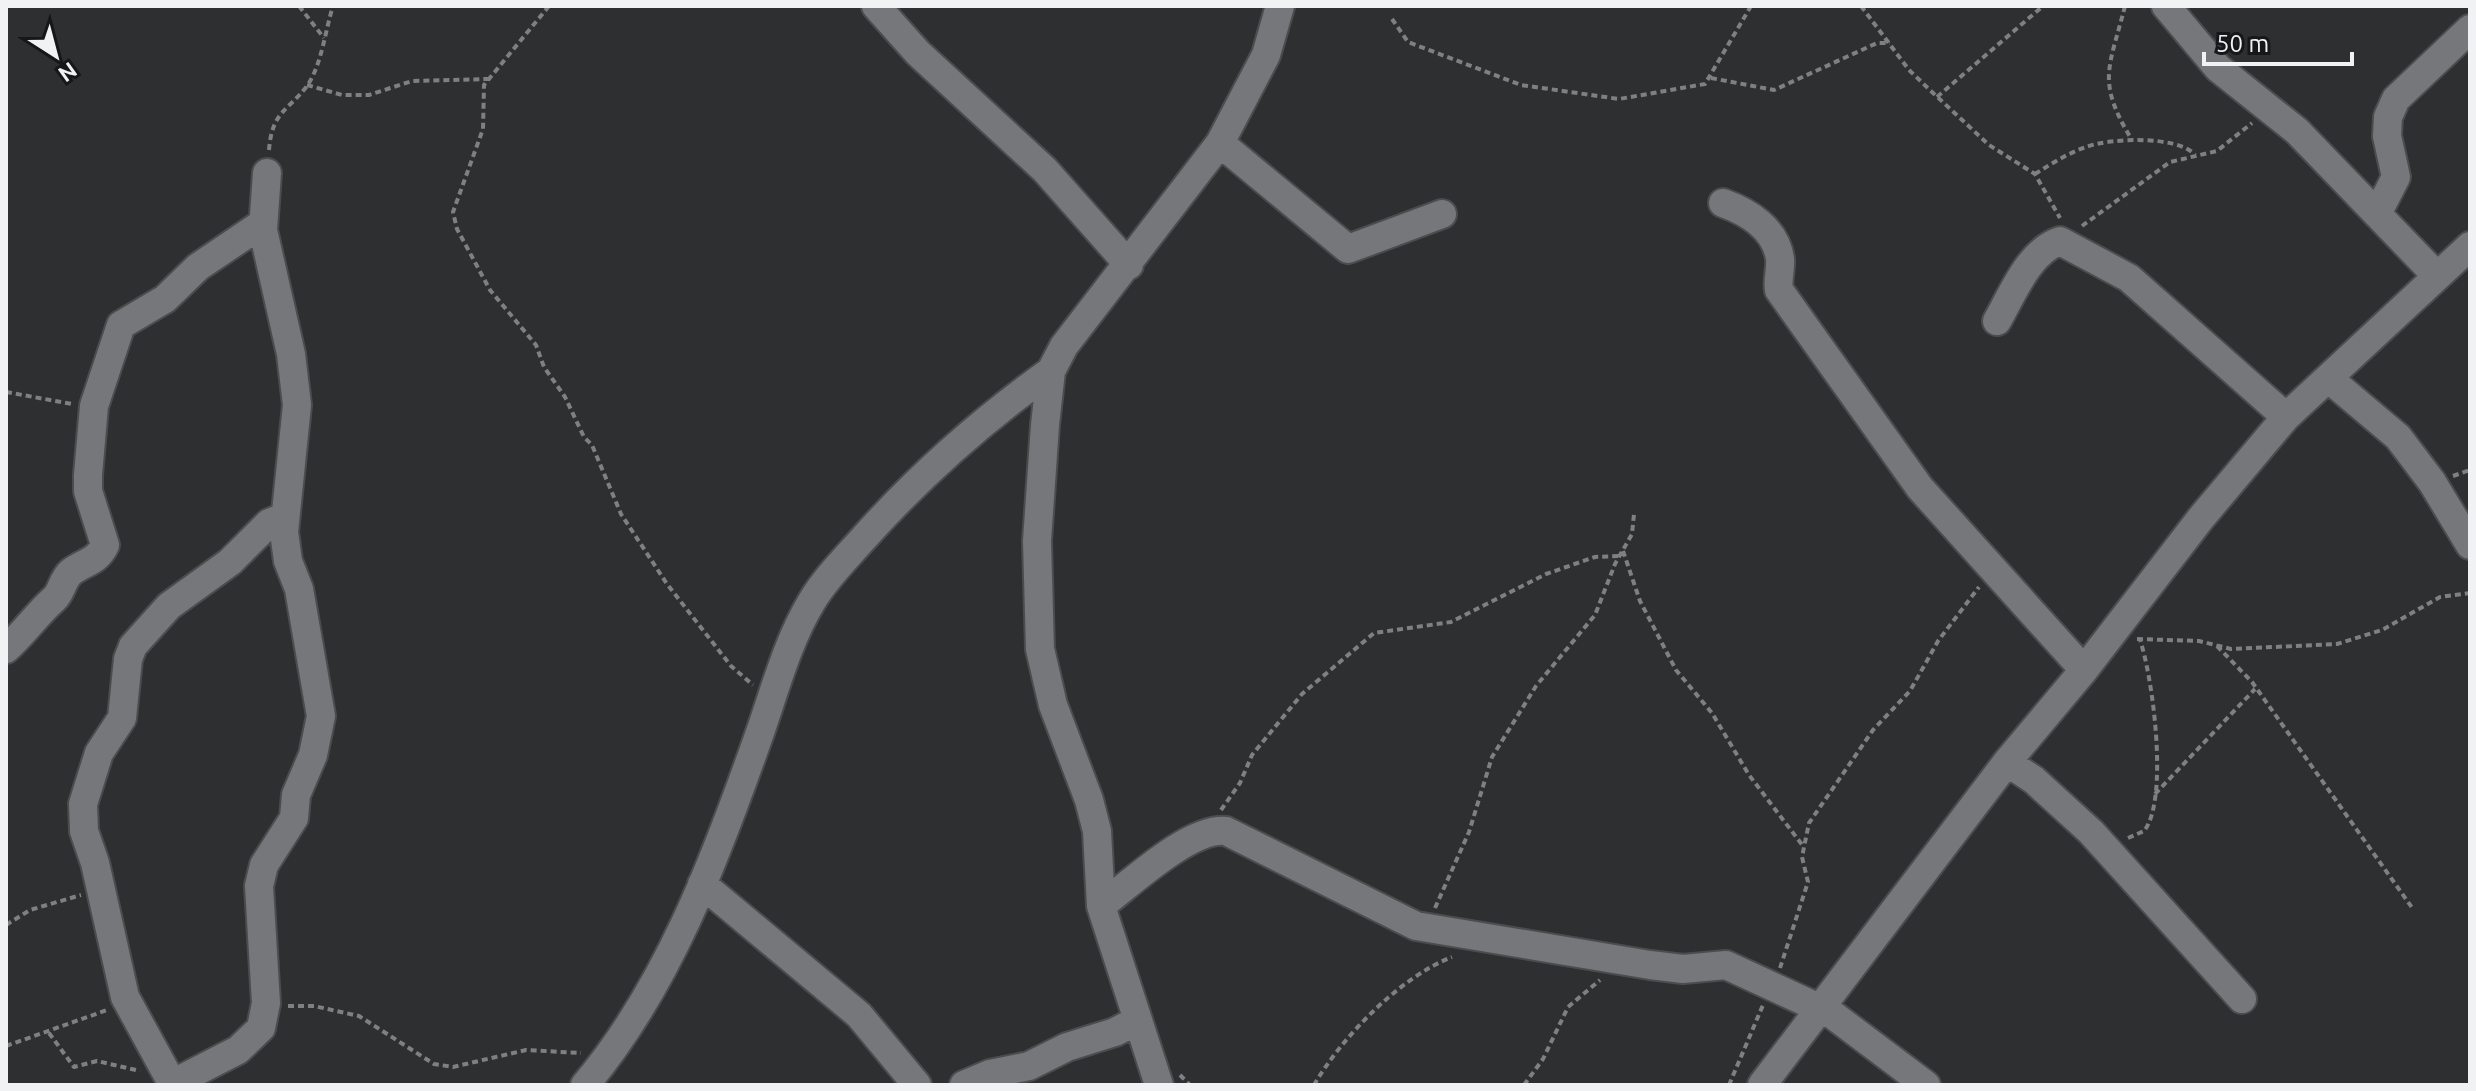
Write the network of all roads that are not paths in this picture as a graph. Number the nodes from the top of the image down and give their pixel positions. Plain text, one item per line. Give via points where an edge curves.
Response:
1 (876, 6) edge
2 (1280, 6) edge
3 (2166, 6) edge
4 (2463, 6) edge
5 (2470, 14) edge
6 (2470, 29) edge
7 (1220, 143) junction
8 (267, 173) road end
9 (1723, 203) dead end
10 (1442, 214) dead end
11 (2377, 214) junction
12 (263, 223) junction
13 (2470, 246) edge
14 (1129, 265) junction
15 (2437, 276) junction
16 (1997, 321) dead end
17 (1051, 371) junction
18 (2328, 378) junction
19 (2286, 417) junction
20 (284, 517) junction
21 (2470, 545) edge
22 (6, 649) edge
23 (2084, 670) junction
24 (2007, 762) junction
25 (702, 884) junction
26 (1101, 906) junction
27 (2242, 999) dead end
28 (1820, 1007) junction
29 (1138, 1020) junction
30 (171, 1083) edge
31 (585, 1085) edge
32 (917, 1085) edge
33 (964, 1085) edge
34 (1159, 1085) edge
35 (1762, 1085) edge
36 (1926, 1085) edge

1 - 14 street via 918,53 1045,170
2 - 7 street via 1266,55
3 - 11 street via 2218,68 2314,149
4 - 5 street
6 - 11 street via 2396,99 2387,136 2396,177
7 - 10 street via 1348,249
7 - 14 street
8 - 12 street
9 - 23 street via 1745,211 1774,241 1779,290 1920,488
11 - 15 street
12 - 20 street via 297,405
12 - 22 street via 198,267 165,299 121,325 94,406 88,491 105,545 95,560 64,579 57,596
13 - 15 street
14 - 17 street via 1082,319
15 - 18 street
16 - 19 street via 2049,245 2072,242 2129,278
17 - 25 street via 983,419 900,497 813,600 784,662
17 - 26 street via 1037,541 1038,637 1053,705 1094,821
18 - 19 street
18 - 21 street via 2398,437
19 - 23 street
20 - 30 street via 288,561 299,589 321,716 294,818 264,865 259,886 265,1019 256,1036 238,1050
20 - 30 street via 269,523 230,562 169,606 133,646 122,718 99,753 83,804 84,831 128,1003
23 - 24 street
24 - 27 street via 2034,780 2101,844
24 - 28 street
25 - 31 street via 652,986
25 - 32 street via 859,1015
26 - 28 street via 1214,830 1236,834 1397,920 1424,928 1683,969 1726,965
26 - 29 street
28 - 35 street
28 - 36 street
29 - 33 street via 1029,1066
29 - 34 street

